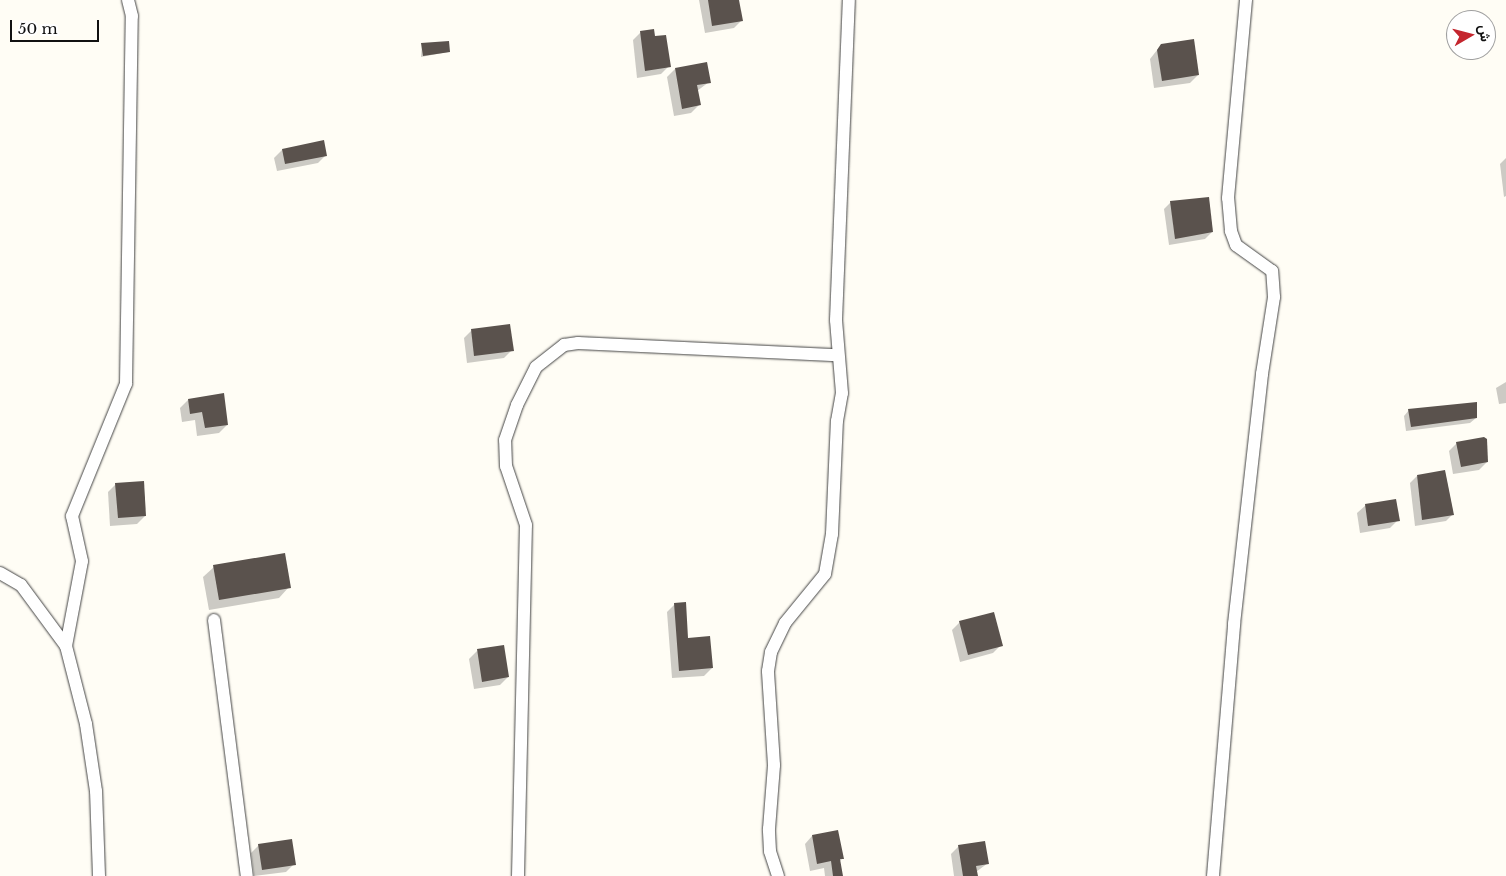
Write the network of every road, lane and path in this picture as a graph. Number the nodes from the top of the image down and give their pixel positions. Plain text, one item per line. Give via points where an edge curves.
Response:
1 (128, 0) edge
2 (849, 0) edge
3 (1246, 0) edge
4 (837, 355) junction
5 (0, 573) edge
6 (214, 620) dead end
7 (66, 646) junction
8 (99, 876) edge
9 (247, 876) edge
10 (518, 876) edge
11 (778, 876) edge
12 (1213, 876) edge

1 - 7 street via 132,26 126,384 72,516 82,561
2 - 4 street
3 - 12 street via 1228,198 1231,230 1236,245 1272,271 1274,297 1262,374 1234,624
4 - 10 street via 578,344 564,346 536,368 517,405 505,440 506,466 526,525
4 - 11 street via 842,393 837,421 830,560 813,590 785,623 771,652 768,671 774,765 770,850
5 - 7 street via 21,586
6 - 9 street
7 - 8 street via 86,724 99,813

